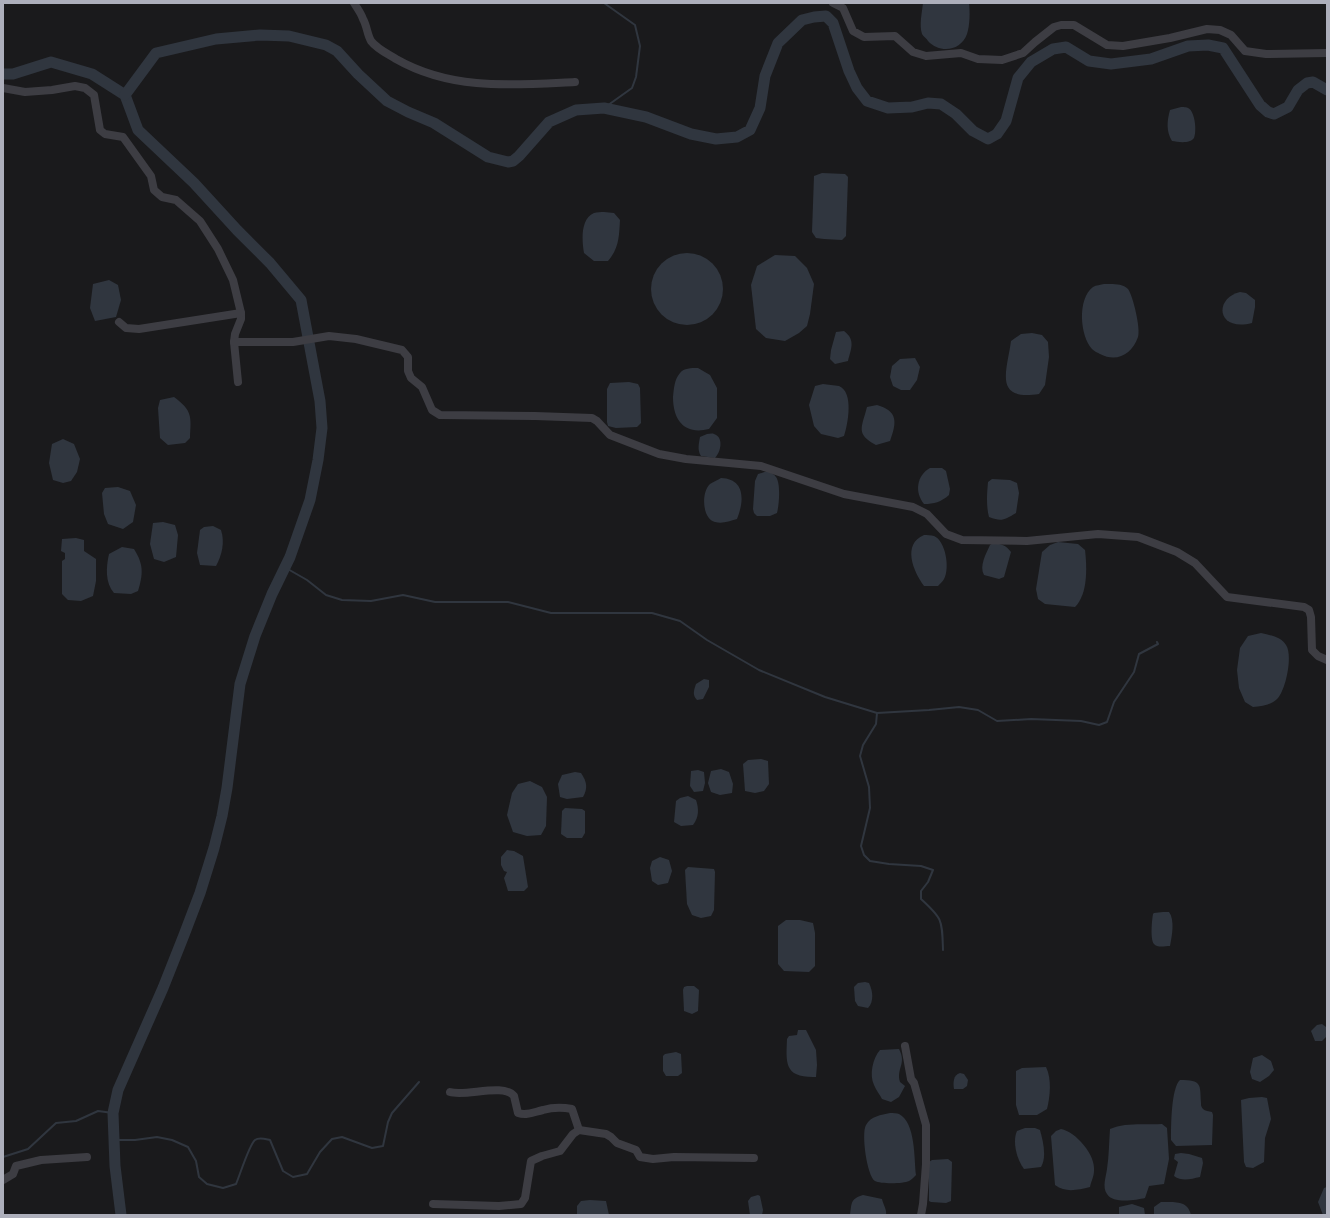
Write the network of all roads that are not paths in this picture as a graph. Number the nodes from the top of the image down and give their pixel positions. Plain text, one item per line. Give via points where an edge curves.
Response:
1 (354, 3) edge
2 (833, 3) edge
3 (1327, 53) edge
4 (575, 82) dead end
5 (3, 88) edge
6 (241, 313) junction
7 (119, 322) dead end
8 (234, 342) junction
9 (238, 382) dead end
10 (1327, 660) edge
11 (905, 1046) dead end
12 (450, 1092) dead end
13 (579, 1130) junction
14 (87, 1157) dead end
15 (754, 1158) dead end
16 (3, 1180) edge
17 (433, 1204) dead end
18 (921, 1215) edge

1 - 4 street via 364,19 366,31 372,42 382,51 436,76 476,84
2 - 3 street via 843,8 854,31 864,37 895,36 914,52 926,56 960,53 978,59 1002,60 1023,53 1054,27 1061,25 1074,25 1107,45 1123,46 1162,40 1207,29 1220,30 1231,35 1245,51 1266,54
5 - 6 street via 25,92 75,86 85,88 94,95 100,130 105,134 123,138 151,176 154,190 162,197 176,200 200,221 218,249 233,280
6 - 7 street via 139,329 126,328
6 - 8 street
8 - 9 street
8 - 10 street via 292,342 329,336 356,339 402,350 408,357 411,378 422,388 432,410 440,415 592,418 610,435 659,454 761,466 844,494 913,507 927,514 946,534 962,540 1027,541 1098,534 1138,537 1195,562 1227,597 1309,610 1312,650
11 - 18 street via 911,1079 926,1125 926,1164
12 - 13 street via 508,1091 514,1096 518,1114 527,1115 553,1107 572,1109
13 - 15 street via 606,1134 617,1143 636,1150 640,1157 646,1158
13 - 17 street via 560,1151 531,1161 525,1198 521,1204
14 - 16 street via 41,1160 16,1166 13,1174

